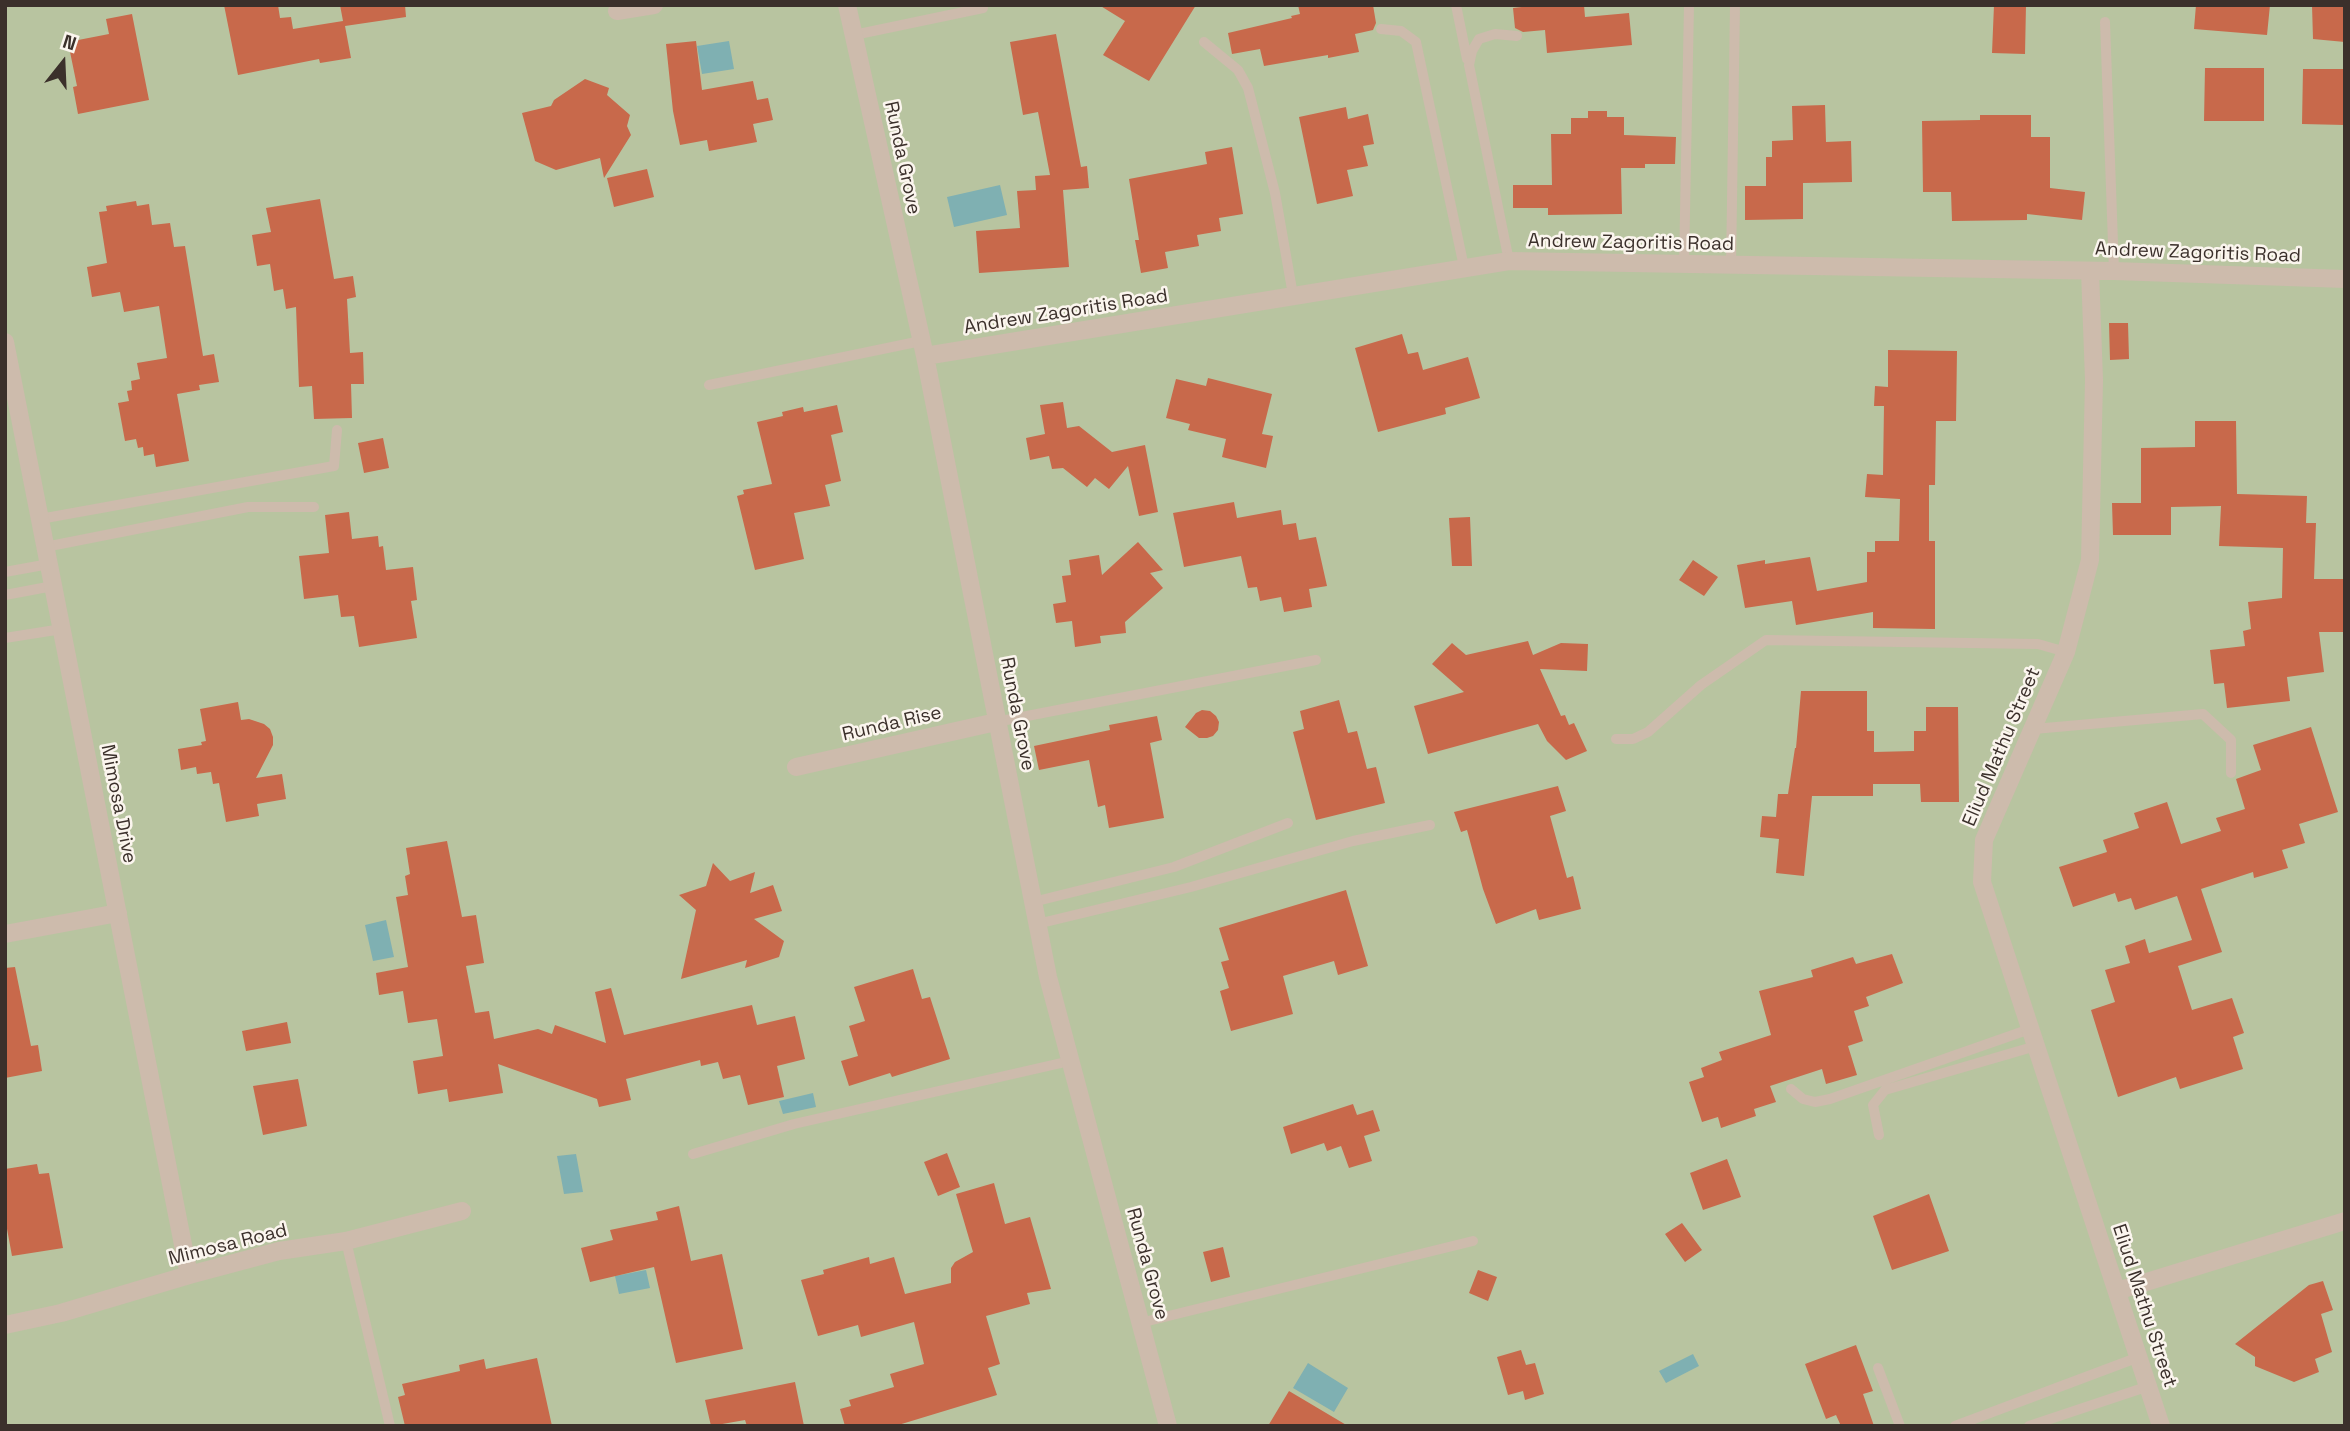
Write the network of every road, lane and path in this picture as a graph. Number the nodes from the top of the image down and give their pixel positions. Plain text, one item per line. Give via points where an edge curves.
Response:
1 (653, 5) edge
2 (847, 5) edge
3 (1456, 5) edge
4 (1689, 5) edge
5 (1735, 5) edge
6 (983, 8) dead end
7 (617, 11) dead end
8 (2105, 22) dead end
9 (1381, 29) dead end
10 (854, 35) junction
11 (1517, 36) dead end
12 (1205, 42) dead end
13 (1469, 65) junction
14 (1509, 261) junction
15 (1684, 265) junction
16 (1731, 266) junction
17 (1464, 267) junction
18 (2090, 271) junction
19 (2114, 271) junction
20 (2345, 279) edge
21 (1293, 295) junction
22 (5, 342) edge
23 (923, 348) junction
24 (709, 385) dead end
25 (337, 430) dead end
26 (314, 507) dead end
27 (40, 519) junction
28 (47, 555) junction
29 (5, 572) edge
30 (53, 586) junction
31 (5, 595) edge
32 (62, 629) junction
33 (5, 638) edge
34 (2066, 652) junction
35 (1316, 660) dead end
36 (996, 722) junction
37 (2034, 729) junction
38 (1616, 739) dead end
39 (796, 767) dead end
40 (2231, 773) dead end
41 (1288, 823) dead end
42 (1430, 825) dead end
43 (1033, 902) junction
44 (118, 913) junction
45 (1037, 924) junction
46 (5, 934) edge
47 (2033, 1038) junction
48 (1070, 1061) junction
49 (1791, 1089) dead end
50 (1879, 1135) dead end
51 (693, 1154) dead end
52 (462, 1211) dead end
53 (2345, 1221) edge
54 (346, 1241) junction
55 (1473, 1241) dead end
56 (189, 1275) junction
57 (2117, 1291) junction
58 (1140, 1322) junction
59 (5, 1325) edge
60 (2139, 1357) junction
61 (1878, 1368) dead end
62 (2149, 1386) junction
63 (390, 1426) edge
64 (1168, 1426) edge
65 (1900, 1426) edge
66 (1955, 1426) edge
67 (2029, 1426) edge
68 (2161, 1426) edge

1 - 7 street
2 - 10 street, Runda Grove
3 - 13 lane
4 - 15 lane
5 - 16 lane
6 - 10 lane
8 - 19 lane
9 - 17 lane via 1401,31 1416,42
10 - 23 street, Runda Grove
11 - 13 lane via 1479,38
12 - 21 lane via 1238,70 1248,88 1275,193
13 - 14 lane
14 - 15 street, Andrew Zagoritis Road
14 - 17 street, Andrew Zagoritis Road
15 - 16 street, Andrew Zagoritis Road
16 - 18 street, Andrew Zagoritis Road
17 - 21 street, Andrew Zagoritis Road
18 - 19 street, Andrew Zagoritis Road
18 - 34 street, Eliud Mathu Street via 2094,380 2090,560
19 - 20 street, Andrew Zagoritis Road
21 - 23 street, Andrew Zagoritis Road
22 - 27 street, Mimosa Drive
23 - 24 lane
23 - 36 street, Runda Grove
25 - 27 lane via 334,466
26 - 28 lane via 248,507
27 - 28 street, Mimosa Drive
28 - 29 lane
28 - 30 street, Mimosa Drive
30 - 31 lane
30 - 32 street, Mimosa Drive
32 - 33 lane
32 - 44 street, Mimosa Drive
34 - 37 street, Eliud Mathu Street
34 - 38 lane via 2038,644 1766,640 1701,685 1648,732 1633,739
35 - 36 lane
36 - 39 street, Runda Rise
36 - 43 street, Runda Grove
37 - 40 lane via 2203,714 2231,740
37 - 47 street, Eliud Mathu Street via 1984,840 1982,882
41 - 43 lane via 1174,867
42 - 45 lane
43 - 45 street, Runda Grove
44 - 46 street
44 - 56 street, Mimosa Drive
45 - 48 street, Runda Grove
47 - 49 lane via 1830,1099 1803,1099
47 - 50 lane via 1885,1090 1873,1105
47 - 57 street, Eliud Mathu Street
48 - 51 lane via 794,1124
48 - 58 street, Runda Grove
52 - 54 street, Mimosa Road
53 - 57 street
54 - 56 street, Mimosa Road via 279,1251
54 - 63 lane
55 - 58 lane
56 - 59 street, Mimosa Road
57 - 60 street, Eliud Mathu Street
58 - 64 street, Runda Grove
60 - 62 street, Eliud Mathu Street
60 - 66 lane
61 - 65 lane
62 - 67 lane
62 - 68 street, Eliud Mathu Street

